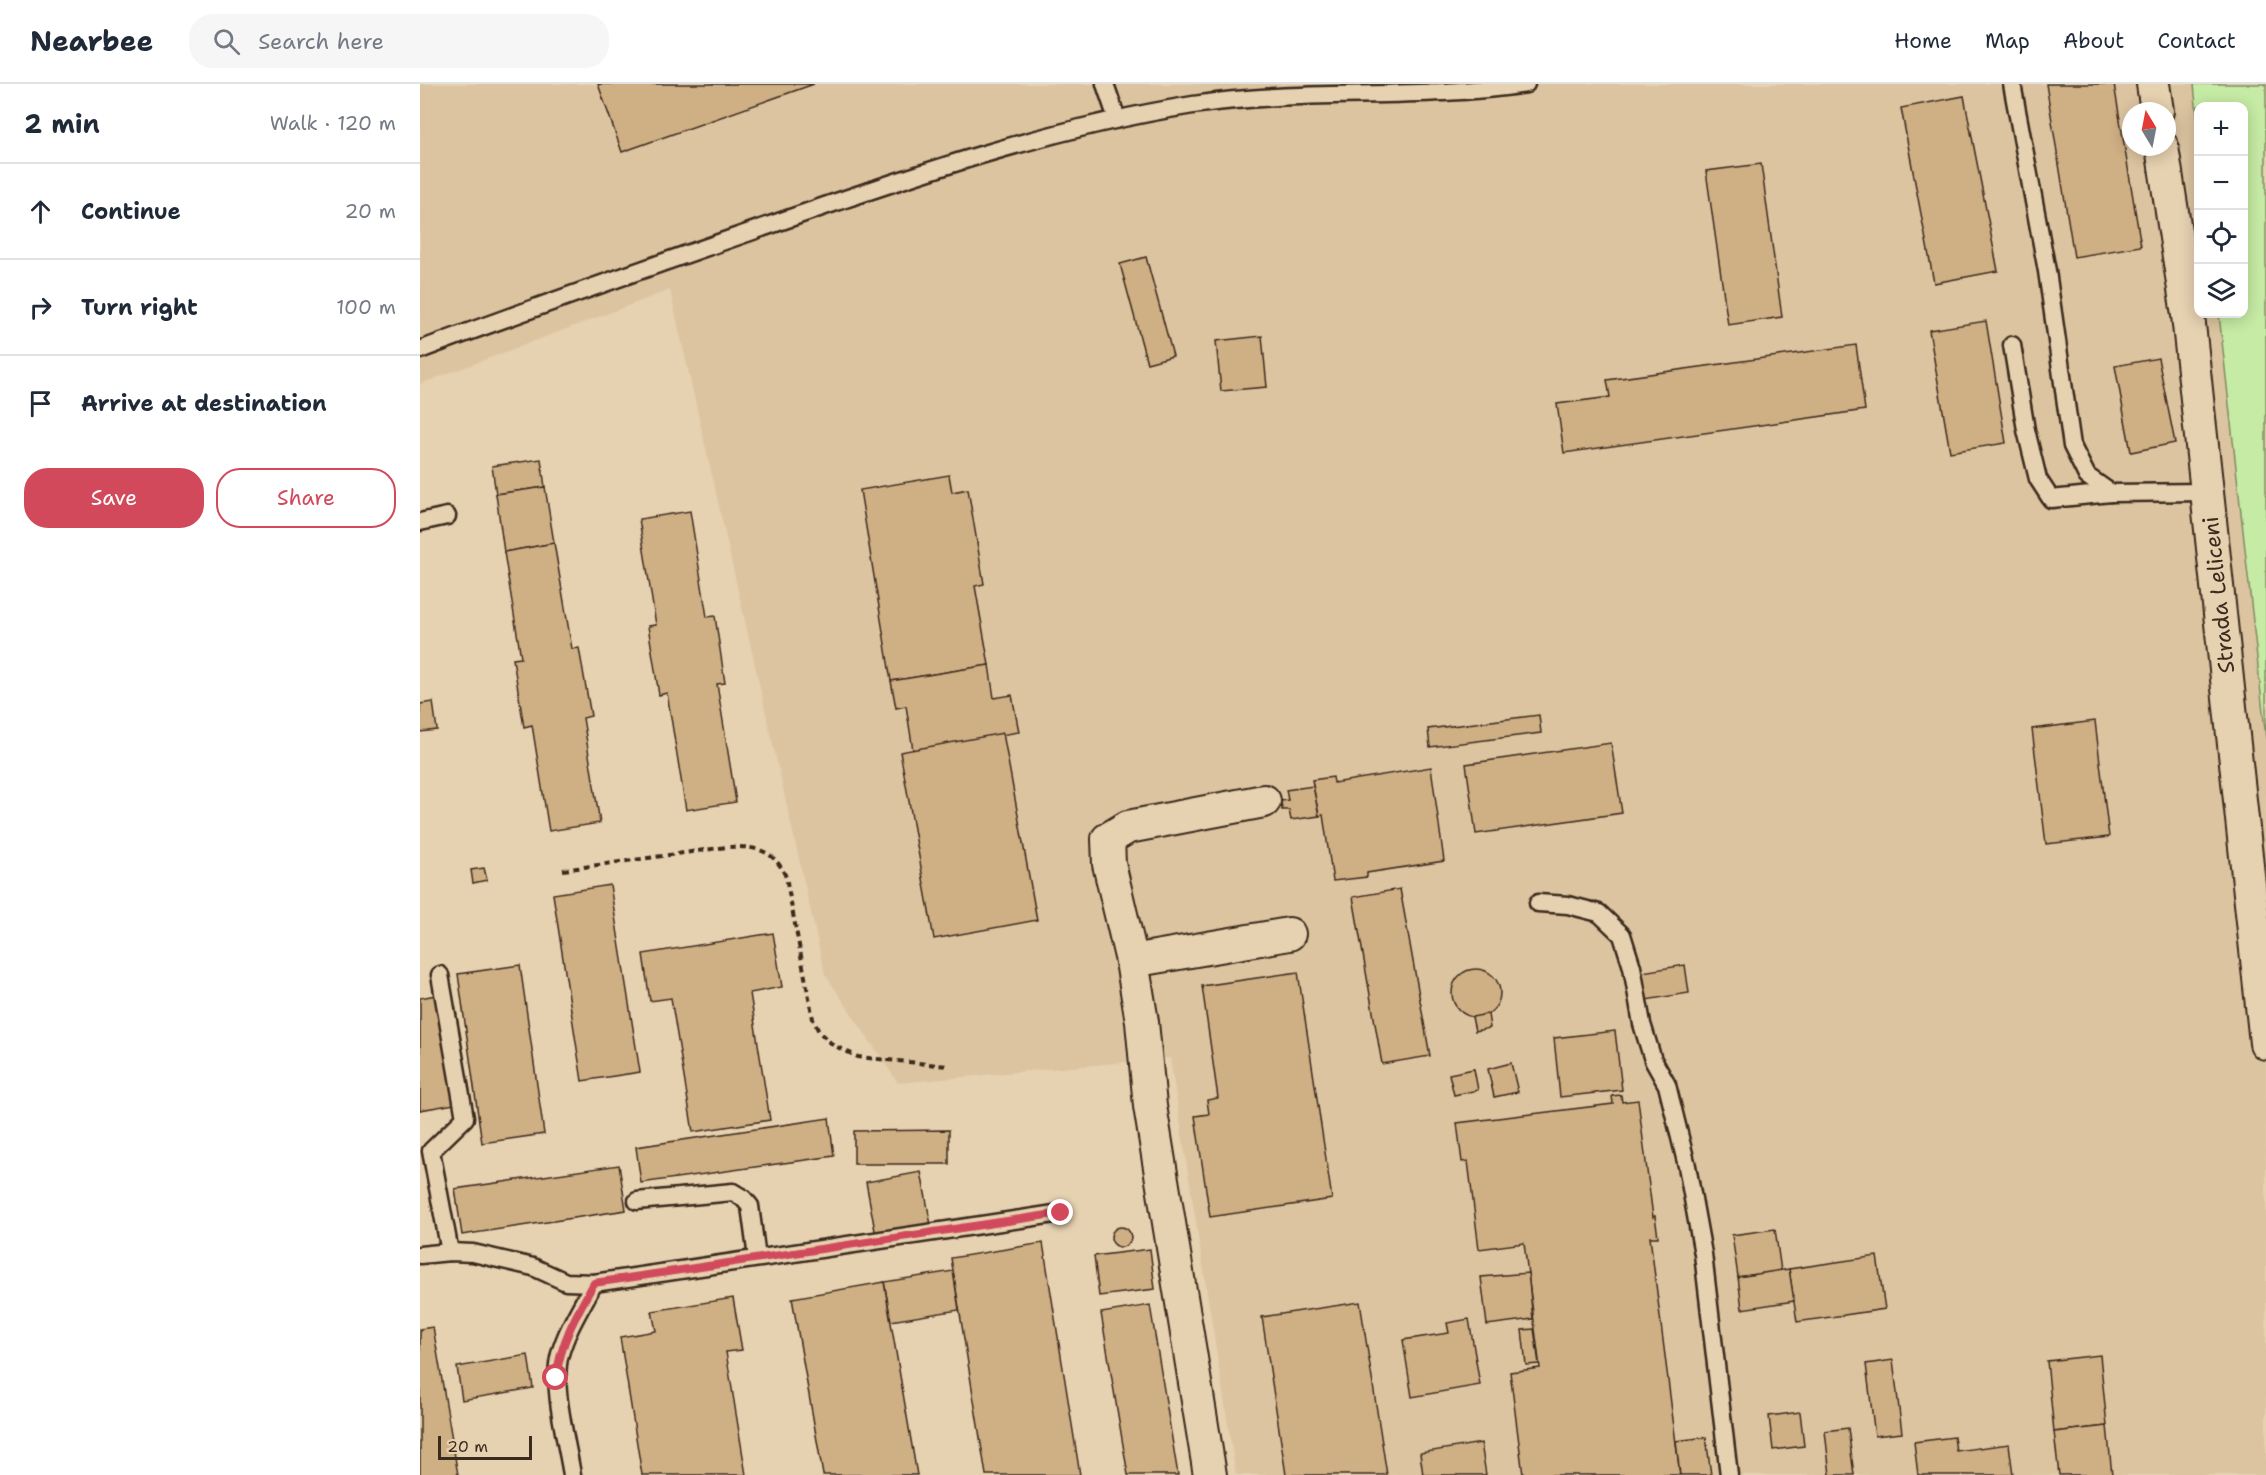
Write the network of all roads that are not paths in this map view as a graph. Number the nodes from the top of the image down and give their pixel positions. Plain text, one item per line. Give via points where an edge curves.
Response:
1 (1105, 84) edge
2 (1526, 84) edge
3 (2012, 84) edge
4 (2153, 84) edge
5 (2156, 102) edge
6 (1117, 119) junction
7 (2163, 156) edge
8 (2012, 345) dead end
9 (420, 350) edge
10 (2206, 492) junction
11 (2111, 493) junction
12 (447, 516) dead end
13 (420, 522) edge
14 (1264, 801) dead end
15 (1538, 903) dead end
16 (1289, 934) dead end
17 (1132, 962) junction
18 (440, 975) dead end
19 (2266, 1043) edge
20 (637, 1201) dead end
21 (1061, 1213) dead end
22 (450, 1252) junction
23 (420, 1256) edge
24 (758, 1258) junction
25 (594, 1283) junction
26 (572, 1475) edge
27 (1210, 1475) edge
28 (1730, 1475) edge

1 - 6 lane
2 - 6 lane via 1488,90 1283,95
3 - 11 lane via 2047,272 2072,447 2087,476
4 - 5 street
6 - 9 lane via 912,175
7 - 10 street, Strada Leliceni via 2188,315
8 - 11 lane via 2038,479 2051,499
10 - 11 lane
10 - 19 street, Strada Leliceni
12 - 13 lane
14 - 17 street via 1128,827 1108,839 1109,864
15 - 28 lane via 1599,913 1622,935 1642,1024 1653,1060 1667,1085 1687,1166 1703,1254
16 - 17 street
17 - 27 street via 1150,1106
18 - 22 lane via 465,1119 431,1151
20 - 24 lane via 733,1192 750,1206
21 - 24 lane
22 - 23 lane
22 - 25 lane via 473,1253 534,1267 566,1282
24 - 25 lane
25 - 26 lane via 569,1328 556,1378

